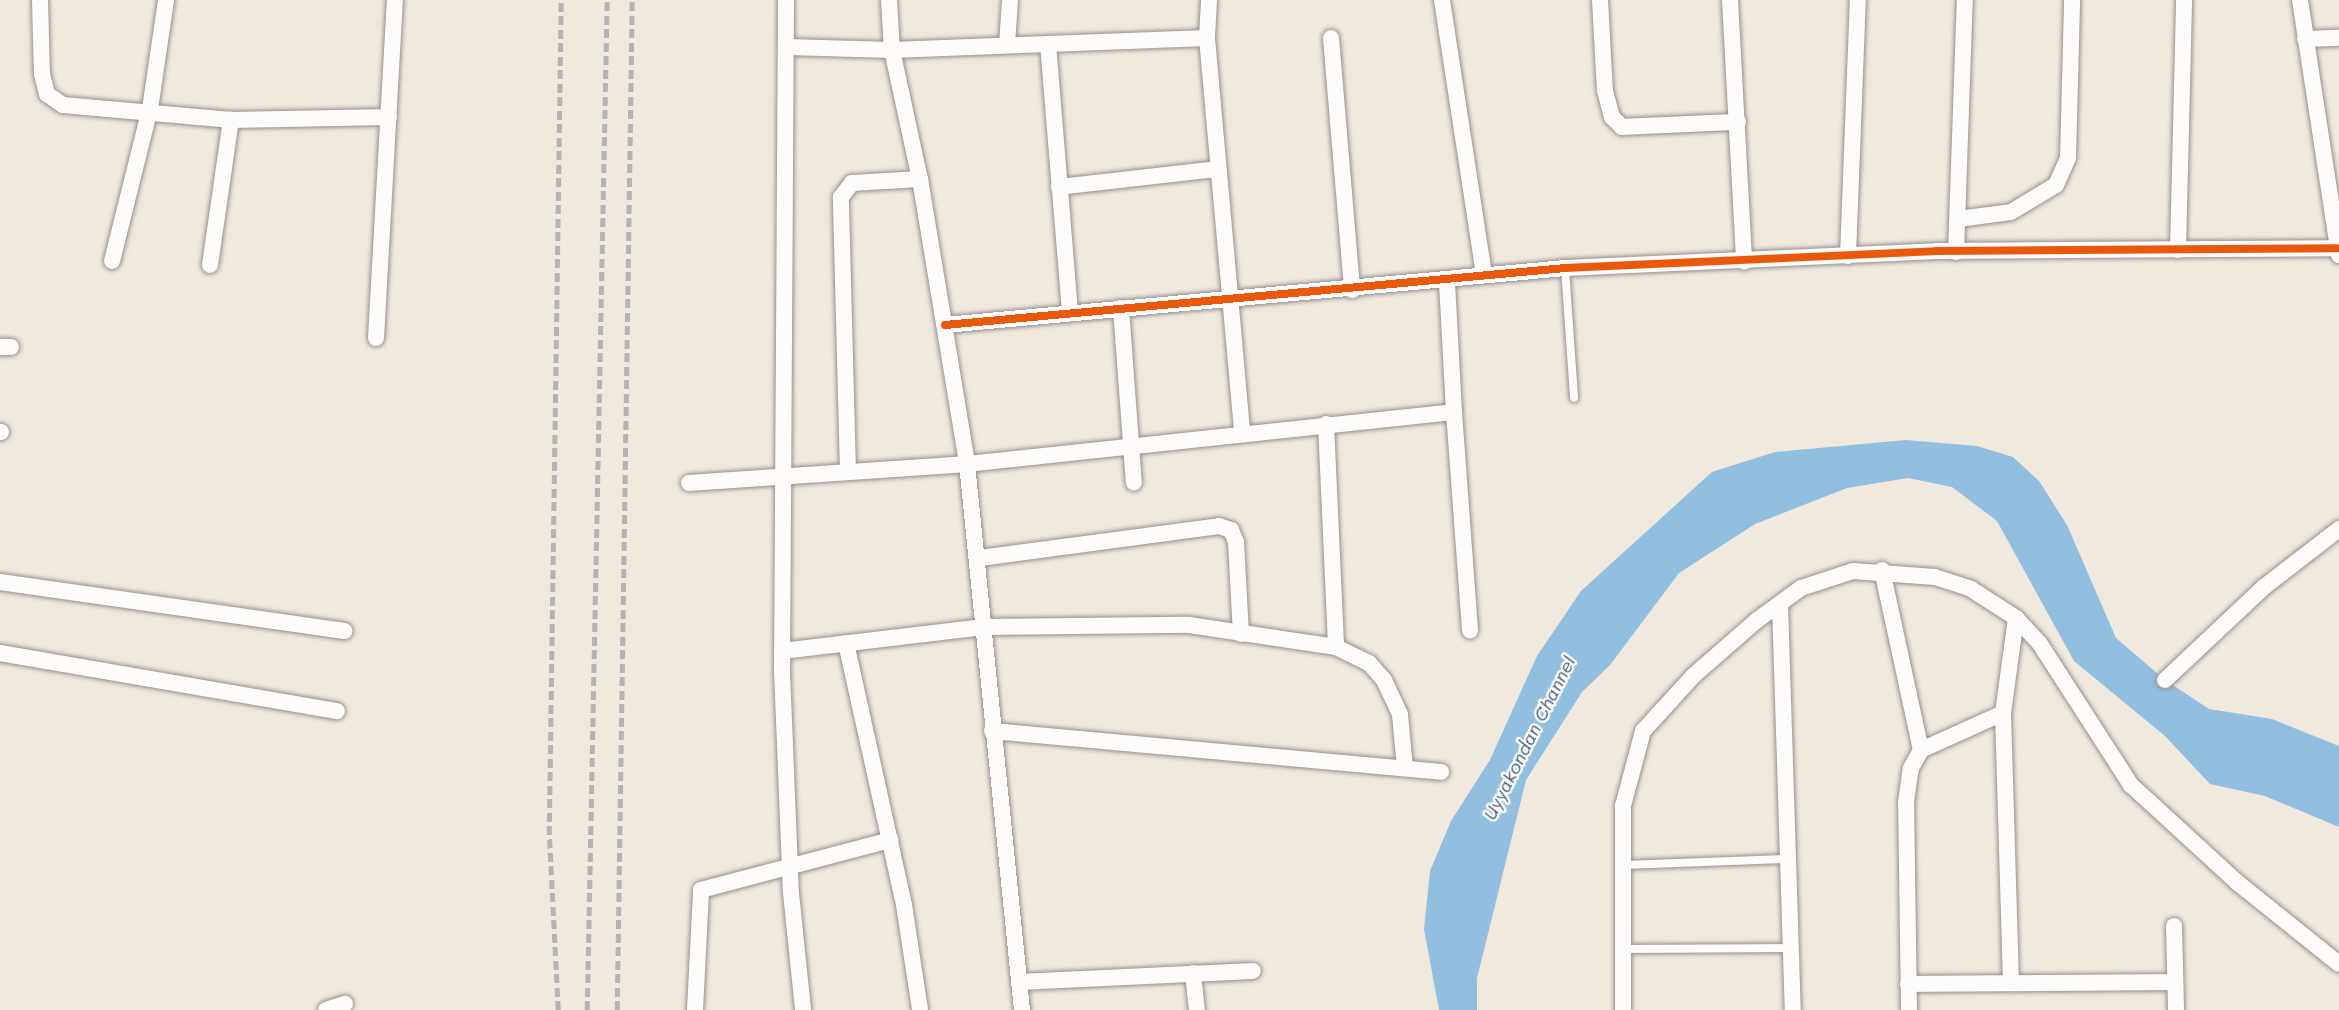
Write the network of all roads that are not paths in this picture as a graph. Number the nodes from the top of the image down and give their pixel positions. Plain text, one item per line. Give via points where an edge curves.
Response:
1 (40, 0) edge
2 (166, 0) edge
3 (395, 0) edge
4 (786, 0) edge
5 (889, 0) edge
6 (1010, 0) edge
7 (1209, 0) edge
8 (1442, 0) edge
9 (1600, 0) edge
10 (1730, 0) edge
11 (1858, 0) edge
12 (1965, 0) edge
13 (2072, 0) edge
14 (2184, 0) edge
15 (2300, 0) edge
16 (1207, 38) junction
17 (1331, 38) dead end
18 (2339, 38) edge
19 (2306, 39) junction
20 (1048, 44) junction
21 (1007, 45) junction
22 (787, 47) junction
23 (892, 50) junction
24 (150, 109) junction
25 (389, 117) junction
26 (231, 120) junction
27 (1738, 122) junction
28 (1216, 169) junction
29 (920, 179) junction
30 (1059, 187) junction
31 (1958, 219) junction
32 (2178, 250) junction
33 (1956, 252) junction
34 (2338, 252) edge
35 (1848, 256) junction
36 (112, 261) dead end
37 (1743, 262) junction
38 (210, 265) dead end
39 (1565, 268) junction
40 (1484, 275) junction
41 (1447, 282) junction
42 (1352, 290) junction
43 (1231, 300) junction
44 (1122, 308) junction
45 (1070, 313) junction
46 (945, 325) junction
47 (376, 338) dead end
48 (1574, 398) dead end
49 (1454, 412) junction
50 (1326, 424) junction
51 (1242, 432) junction
52 (1132, 443) junction
53 (967, 464) junction
54 (848, 472) junction
55 (786, 476) junction
56 (689, 483) dead end
57 (1134, 483) dead end
58 (2339, 529) edge
59 (980, 558) junction
60 (1882, 570) junction
61 (0, 582) edge
62 (1780, 604) junction
63 (2016, 618) junction
64 (982, 627) junction
65 (1470, 630) dead end
66 (345, 632) dead end
67 (1241, 634) junction
68 (846, 643) junction
69 (1336, 647) junction
70 (782, 651) junction
71 (0, 653) edge
72 (2165, 680) dead end
73 (338, 711) dead end
74 (2003, 713) junction
75 (992, 731) junction
76 (1921, 750) junction
77 (1405, 768) junction
78 (1441, 772) dead end
79 (890, 840) junction
80 (1787, 859) junction
81 (1620, 866) junction
82 (790, 868) junction
83 (2174, 926) dead end
84 (1790, 948) junction
85 (1622, 949) junction
86 (2339, 964) edge
87 (1253, 971) dead end
88 (1193, 974) junction
89 (1019, 982) junction
90 (2174, 982) junction
91 (2011, 983) junction
92 (1908, 984) junction
93 (345, 1004) dead end
94 (326, 1010) edge
95 (695, 1010) edge
96 (803, 1010) edge
97 (920, 1010) edge
98 (1022, 1010) edge
99 (1197, 1010) edge
100 (1623, 1010) edge
101 (1793, 1010) edge
102 (1909, 1010) edge
103 (2176, 1010) edge

1 - 24 street via 47,94 63,105
2 - 24 street
3 - 25 street
4 - 22 street
5 - 23 street
6 - 21 street
7 - 16 street
8 - 40 street
9 - 27 street via 1605,91 1612,117 1622,127
10 - 27 street
11 - 35 street
12 - 31 street
13 - 31 street via 2068,158 2056,185 2011,212
14 - 32 street
15 - 19 street
16 - 20 street
16 - 28 street
17 - 42 street
18 - 19 street
19 - 34 street
20 - 21 street
20 - 30 street
21 - 23 street
22 - 23 street
22 - 55 street
23 - 29 street
24 - 26 street
24 - 36 street
25 - 26 street
25 - 47 street
26 - 38 street
27 - 37 street
28 - 30 street
28 - 43 street
29 - 46 street
29 - 54 street via 852,183 841,197
30 - 45 street
31 - 33 street
32 - 33 street
32 - 34 street
33 - 35 street
35 - 37 street
37 - 39 street
39 - 40 street
39 - 48 lane
40 - 41 street
41 - 42 street
41 - 49 street
42 - 43 street
43 - 44 street
43 - 51 street
44 - 45 street
44 - 52 street
45 - 46 street
46 - 53 street
49 - 50 street
49 - 65 street
50 - 51 street
50 - 69 street
51 - 52 street
52 - 53 street
52 - 57 street
53 - 54 street
53 - 59 street
54 - 55 street
55 - 56 street
55 - 70 street
58 - 72 street via 2264,587
59 - 64 street
59 - 67 street via 1220,526 1231,531 1236,542
60 - 62 street via 1821,579
60 - 63 street via 1971,589
60 - 76 street
61 - 66 street
62 - 80 street
62 - 81 street via 1693,676 1642,731 1627,774
63 - 74 street
63 - 86 street via 2040,644 2131,785 2238,883
64 - 67 street via 1189,625
64 - 68 street
64 - 75 street
67 - 69 street
68 - 70 street
68 - 79 street
69 - 77 street via 1369,663 1384,680 1400,715
70 - 82 street
71 - 73 street
74 - 76 street
74 - 91 street
75 - 77 street
75 - 89 street
76 - 92 street via 1911,768 1906,802
77 - 78 street
79 - 82 street
79 - 97 street
80 - 81 lane
80 - 84 street
81 - 85 street
82 - 95 street via 701,890
82 - 96 street
83 - 90 street
84 - 85 lane
84 - 101 street
85 - 100 street
87 - 88 street
88 - 89 street
88 - 99 street
89 - 98 street
90 - 91 street
90 - 103 street
91 - 92 street
92 - 102 street
93 - 94 street

